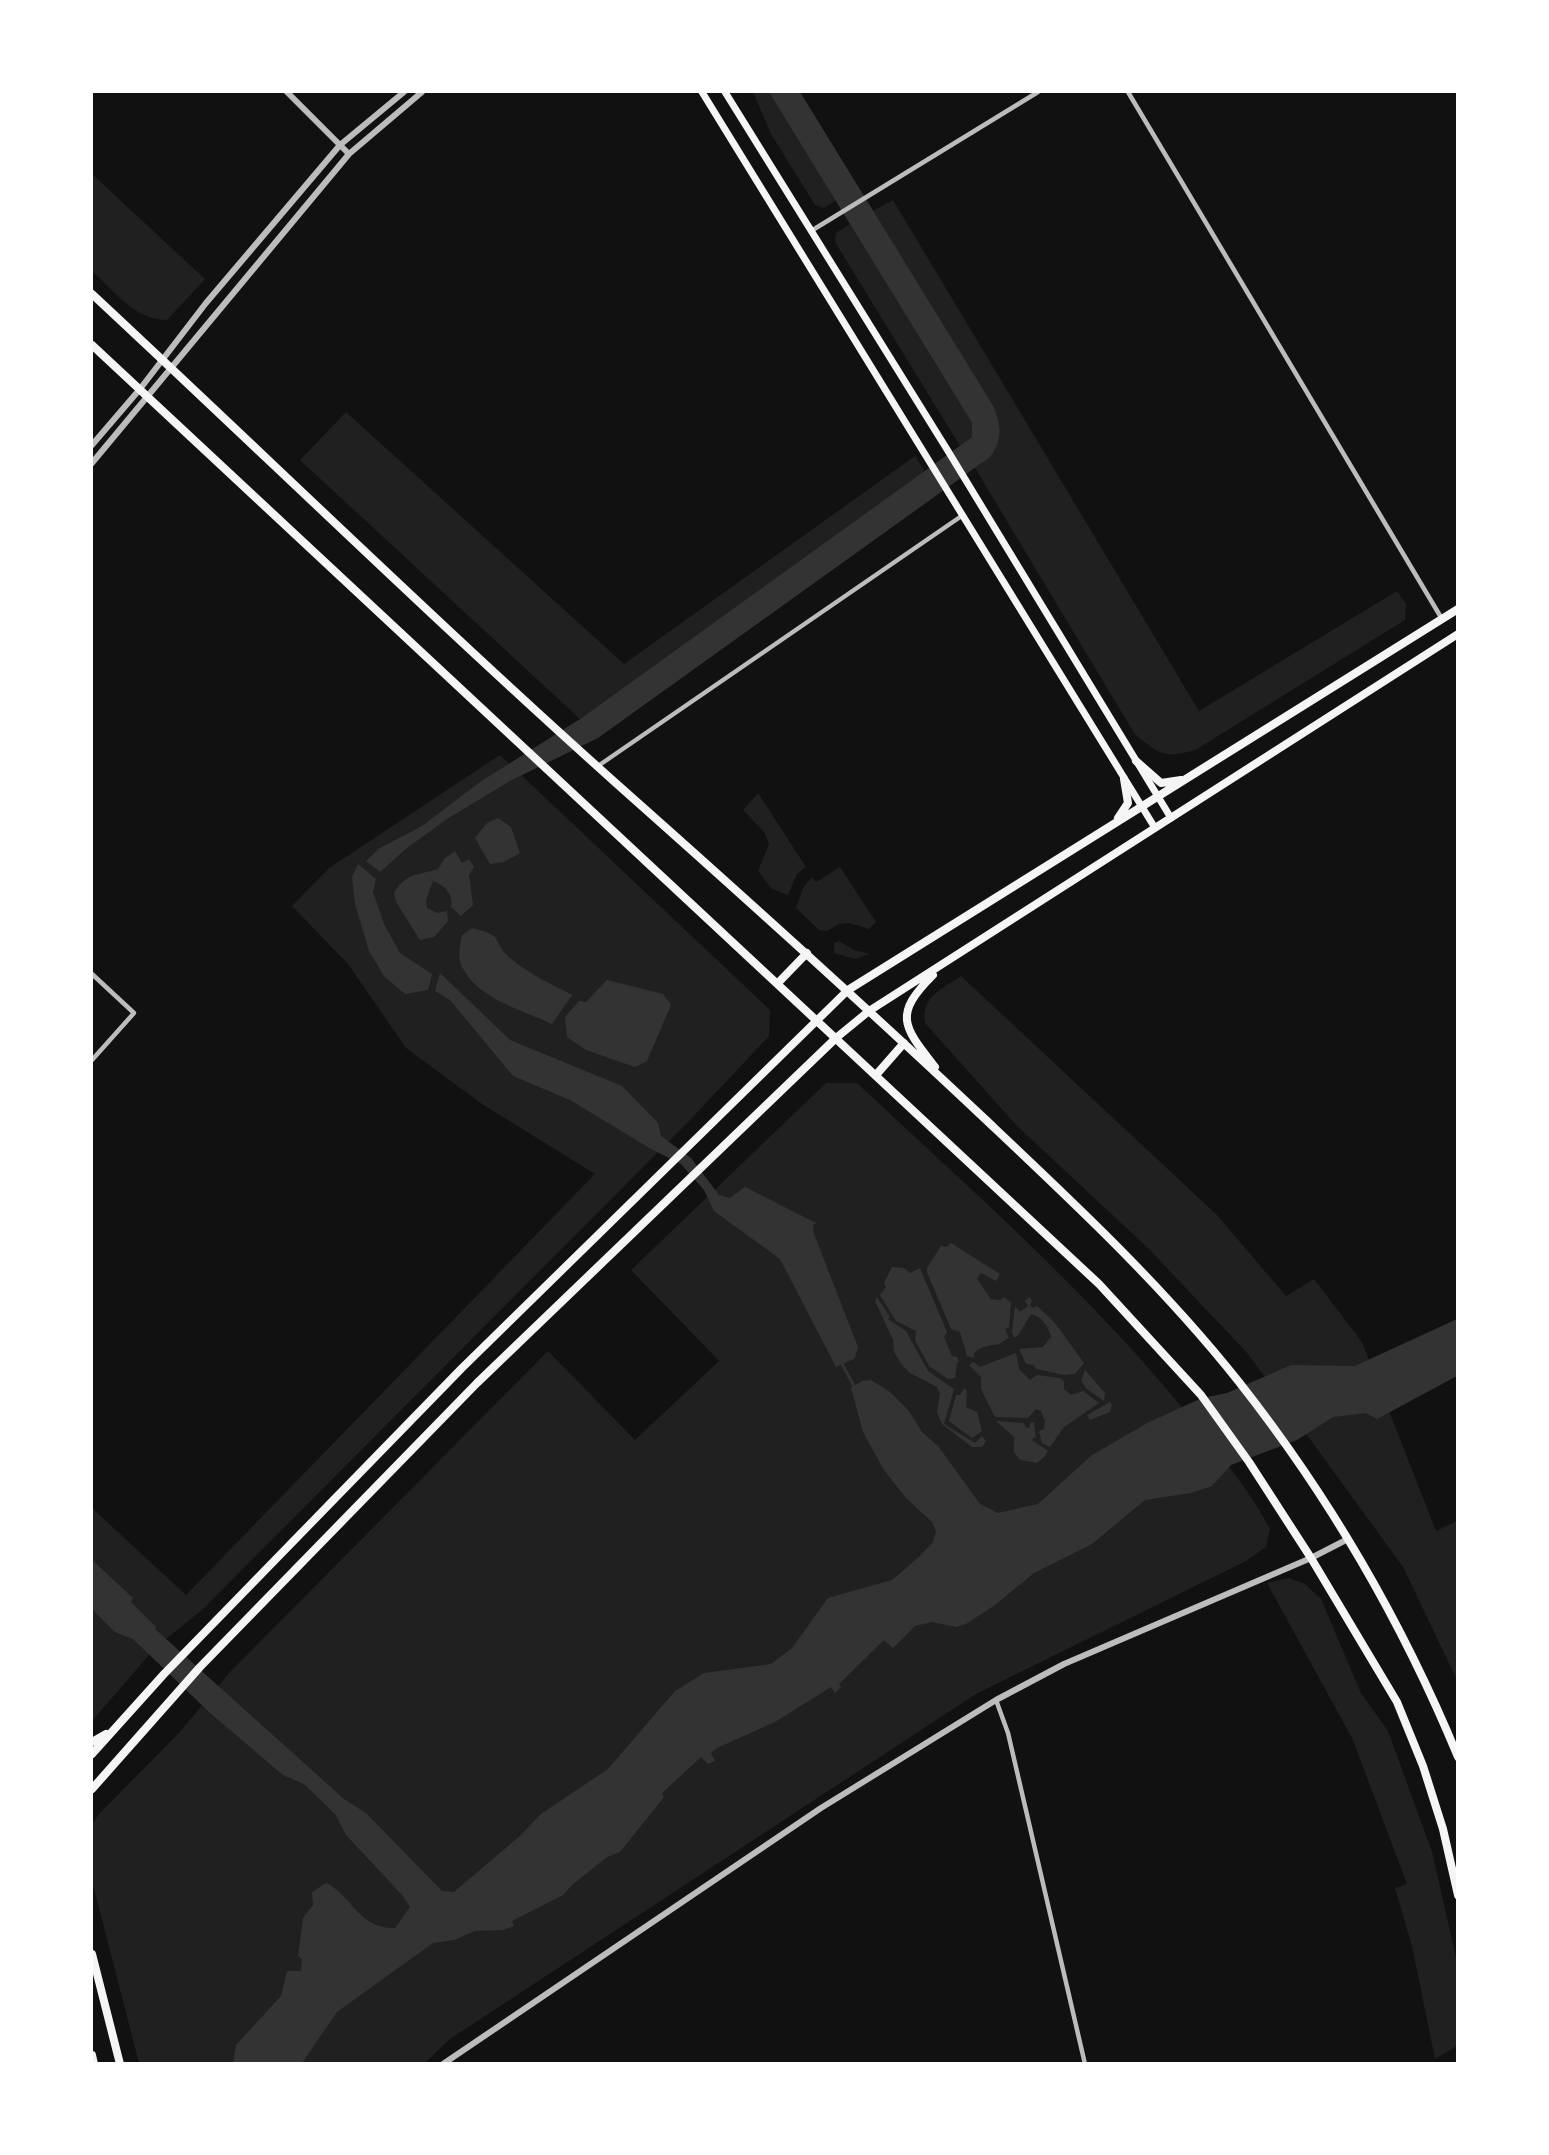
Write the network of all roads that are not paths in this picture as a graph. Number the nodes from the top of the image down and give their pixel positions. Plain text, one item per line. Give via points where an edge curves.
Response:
1 (287, 92) edge
2 (404, 92) edge
3 (422, 92) edge
4 (702, 92) edge
5 (725, 92) edge
6 (1038, 92) edge
7 (1128, 92) edge
8 (340, 145) junction
9 (350, 154) junction
10 (812, 231) junction
11 (92, 294) edge
12 (92, 345) edge
13 (162, 359) junction
14 (171, 368) junction
15 (140, 389) junction
16 (149, 397) junction
17 (92, 445) edge
18 (92, 463) edge
19 (963, 515) junction
20 (1458, 609) edge
21 (1442, 619) junction
22 (1458, 634) edge
23 (1136, 761) junction
24 (598, 766) junction
25 (1188, 778) junction
26 (1124, 779) junction
27 (1158, 796) junction
28 (1141, 807) junction
29 (1171, 818) junction
30 (1111, 826) junction
31 (1155, 828) junction
32 (807, 953) junction
33 (945, 962) junction
34 (92, 974) edge
35 (777, 984) junction
36 (848, 990) junction
37 (869, 1011) junction
38 (817, 1021) junction
39 (836, 1038) junction
40 (904, 1043) junction
41 (92, 1060) edge
42 (876, 1075) junction
43 (951, 1087) junction
44 (1346, 1540) junction
45 (1311, 1558) junction
46 (996, 1700) junction
47 (113, 1731) junction
48 (92, 1742) edge
49 (92, 1754) edge
50 (1458, 1757) edge
51 (92, 1789) edge
52 (1458, 1895) edge
53 (92, 1954) edge
54 (92, 2055) edge
55 (94, 2064) edge
56 (120, 2064) edge
57 (443, 2064) edge
58 (1085, 2064) edge

1 - 8 street
2 - 8 street
3 - 9 street
4 - 19 main road
5 - 10 main road
6 - 10 street
7 - 21 street
8 - 9 street
8 - 13 street
9 - 14 street
10 - 23 main road
11 - 13 main road
12 - 15 main road
13 - 14 main road
13 - 15 street
14 - 16 street
14 - 24 main road
15 - 16 main road
15 - 17 street
16 - 18 street
16 - 35 main road
19 - 24 street
19 - 26 main road
20 - 21 main road
21 - 25 main road
22 - 29 main road
23 - 25 main road via 1161,783
23 - 27 main road
24 - 32 main road
25 - 27 main road
26 - 28 main road
26 - 30 main road via 1128,803
27 - 28 main road
27 - 29 main road
28 - 30 main road
28 - 31 main road
29 - 31 main road
30 - 36 main road
31 - 33 main road
32 - 35 main road
32 - 36 main road
33 - 37 main road
33 - 43 main road via 914,993 906,1010 909,1034
34 - 41 street via 134,1013
35 - 38 main road
36 - 37 main road
36 - 38 main road
37 - 39 main road
37 - 40 main road
38 - 39 main road
38 - 47 main road via 462,1368
39 - 42 main road
39 - 51 main road via 477,1383 200,1667
40 - 42 main road
40 - 43 main road
42 - 45 main road via 1099,1284 1201,1395
43 - 44 main road via 1107,1234 1173,1304 1288,1448
44 - 45 street
44 - 50 main road via 1437,1706
45 - 46 street via 1064,1664
45 - 52 main road via 1397,1702 1443,1829
46 - 57 street via 821,1808
46 - 58 street via 1008,1733
47 - 48 main road
47 - 49 main road
53 - 56 main road
54 - 55 main road

